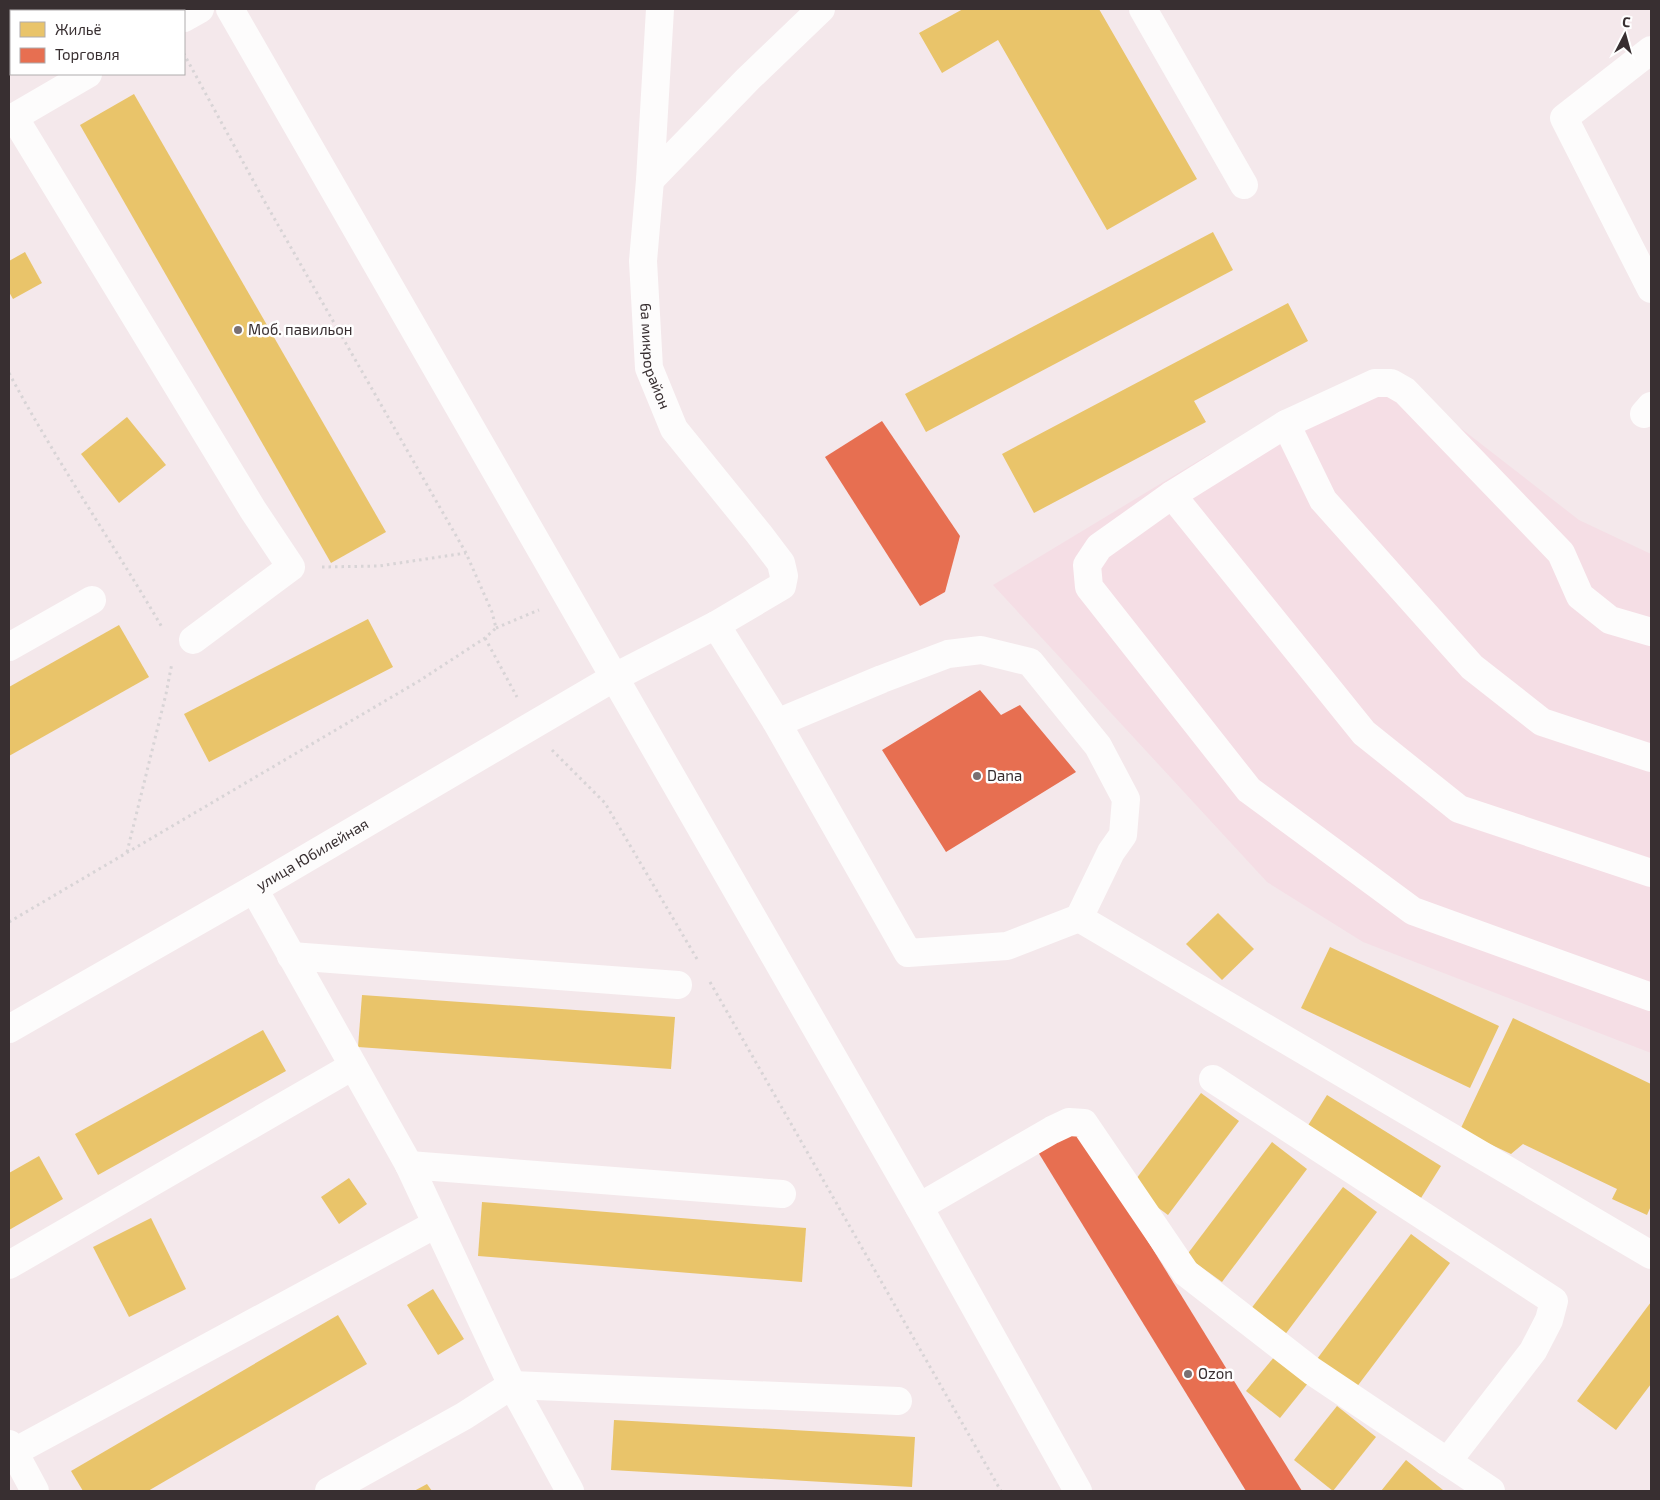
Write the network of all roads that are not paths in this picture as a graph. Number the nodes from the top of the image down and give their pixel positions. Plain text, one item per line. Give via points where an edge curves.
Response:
1 (200, 9) edge
2 (230, 9) edge
3 (660, 9) edge
4 (821, 9) edge
5 (1144, 9) edge
6 (185, 17) edge
7 (1651, 50) edge
8 (86, 75) edge
9 (12, 118) edge
10 (650, 180) junction
11 (1244, 185) dead end
12 (1651, 289) edge
13 (1286, 424) junction
14 (1172, 495) junction
15 (92, 600) dead end
16 (716, 625) junction
17 (1651, 632) edge
18 (193, 640) dead end
19 (9, 647) edge
20 (615, 677) junction
21 (777, 723) junction
22 (1651, 758) edge
23 (1651, 873) edge
24 (254, 889) junction
25 (1079, 918) junction
26 (291, 956) junction
27 (678, 985) dead end
28 (1651, 997) edge
29 (9, 1029) edge
30 (353, 1066) junction
31 (1213, 1080) dead end
32 (408, 1165) junction
33 (782, 1194) dead end
34 (919, 1207) junction
35 (436, 1224) junction
36 (1651, 1255) edge
37 (9, 1265) edge
38 (512, 1386) junction
39 (898, 1401) dead end
40 (11, 1448) edge
41 (1447, 1462) junction
42 (35, 1491) edge
43 (329, 1491) edge
44 (570, 1491) edge
45 (1078, 1491) edge
46 (1491, 1491) edge

1 - 6 street
2 - 20 street
3 - 10 street, 6а микрорайон
4 - 10 street
5 - 11 street
7 - 12 street via 1564,118
8 - 9 street
9 - 18 street via 291,567
10 - 16 street, 6а микрорайон via 643,261 649,368 674,428 781,563 784,576 782,586
13 - 14 street
13 - 17 street via 1375,383 1391,383 1405,392 1561,553 1580,596 1610,620
13 - 22 street via 1323,500 1472,667 1542,722
14 - 23 street via 1364,733 1460,809
14 - 28 street via 1099,547 1087,565 1089,587 1249,790 1413,911
15 - 19 street
16 - 20 street, 6а микрорайон
16 - 21 street
20 - 24 street, улица Юбилейная
20 - 34 street
21 - 25 street via 908,952 1007,946
21 - 25 street via 948,654 981,650 1030,662 1098,746 1126,799 1122,835
24 - 26 street
24 - 29 street, улица Юбилейная
25 - 36 street
26 - 27 street
26 - 30 street
30 - 32 street
30 - 37 street
31 - 41 street via 1554,1301 1549,1320 1532,1351
32 - 33 street
32 - 35 street
34 - 41 street via 1052,1130 1069,1122 1084,1123 1186,1273 1312,1371
34 - 45 street
35 - 38 street
35 - 40 street
38 - 39 street
38 - 43 street
38 - 44 street
40 - 42 street
41 - 46 street

